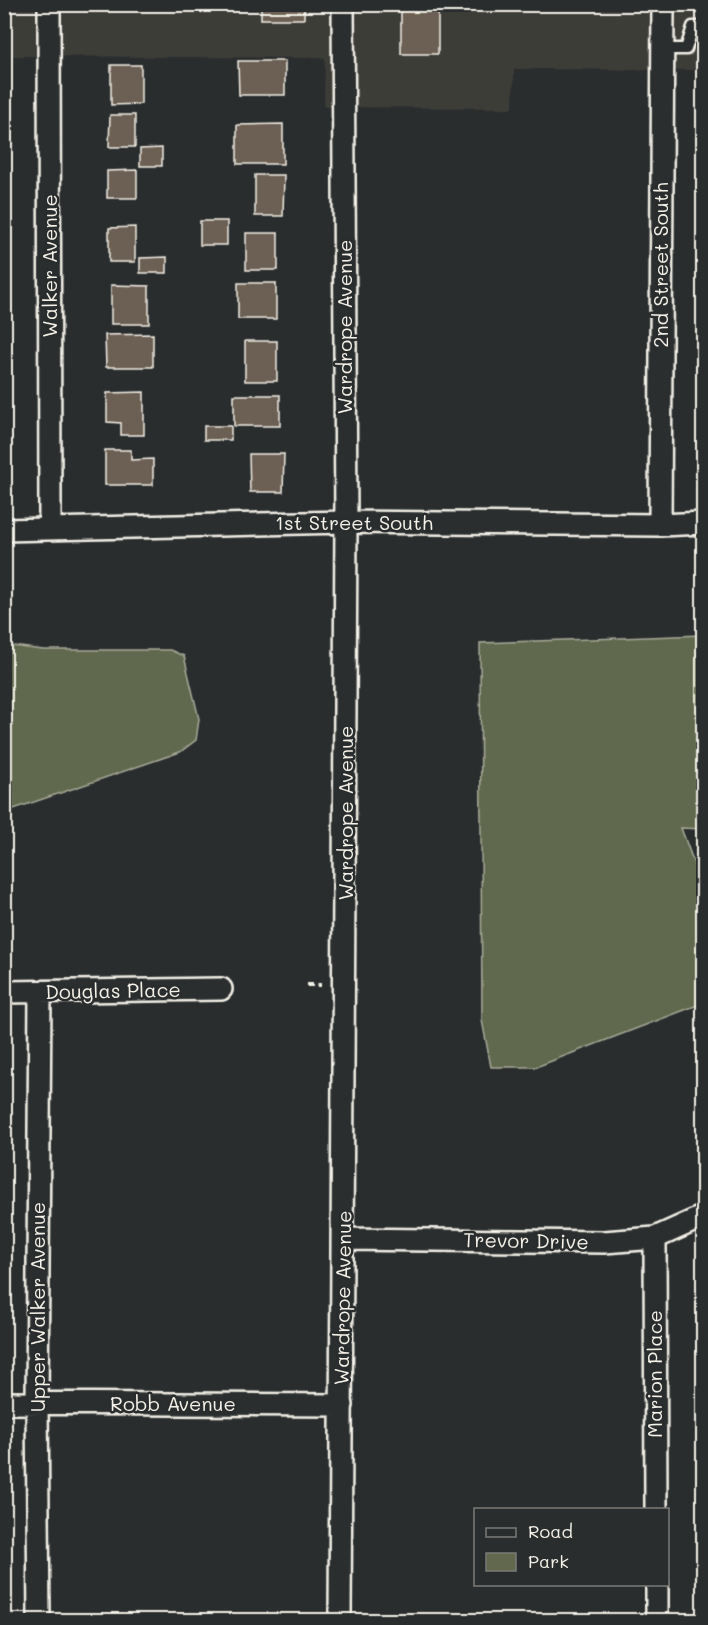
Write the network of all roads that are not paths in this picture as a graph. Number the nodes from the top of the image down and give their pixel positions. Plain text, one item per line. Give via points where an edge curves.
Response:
1 (49, 4) edge
2 (343, 4) edge
3 (663, 4) edge
4 (704, 27) edge
5 (663, 49) junction
6 (346, 522) junction
7 (704, 523) edge
8 (660, 525) junction
9 (50, 527) junction
10 (4, 530) edge
11 (220, 988) dead end
12 (4, 992) edge
13 (40, 993) junction
14 (704, 1216) edge
15 (654, 1238) junction
16 (344, 1239) junction
17 (4, 1403) edge
18 (37, 1404) junction
19 (342, 1405) junction
20 (656, 1508) edge
21 (657, 1586) edge
22 (39, 1620) edge
23 (340, 1620) edge
24 (657, 1620) edge

1 - 9 street, Walker Avenue
2 - 6 street, Wardrope Avenue
3 - 5 street, 2nd Street South
4 - 5 lane via 693,27 686,49
5 - 8 street, 2nd Street South
6 - 8 street, 1st Street South
6 - 9 street, 1st Street South
6 - 16 street, Wardrope Avenue
7 - 8 street, 1st Street South
9 - 10 street, 1st Street South
11 - 13 street, Douglas Place
12 - 13 street, Douglas Place
13 - 18 street, Upper Walker Avenue
14 - 15 street, Trevor Drive
15 - 16 street, Trevor Drive via 604,1242
15 - 20 street, Marion Place
16 - 19 street, Wardrope Avenue
17 - 18 street, Robb Avenue
18 - 19 street, Robb Avenue
18 - 22 street, Upper Walker Avenue
19 - 23 street, Wardrope Avenue
21 - 24 street

